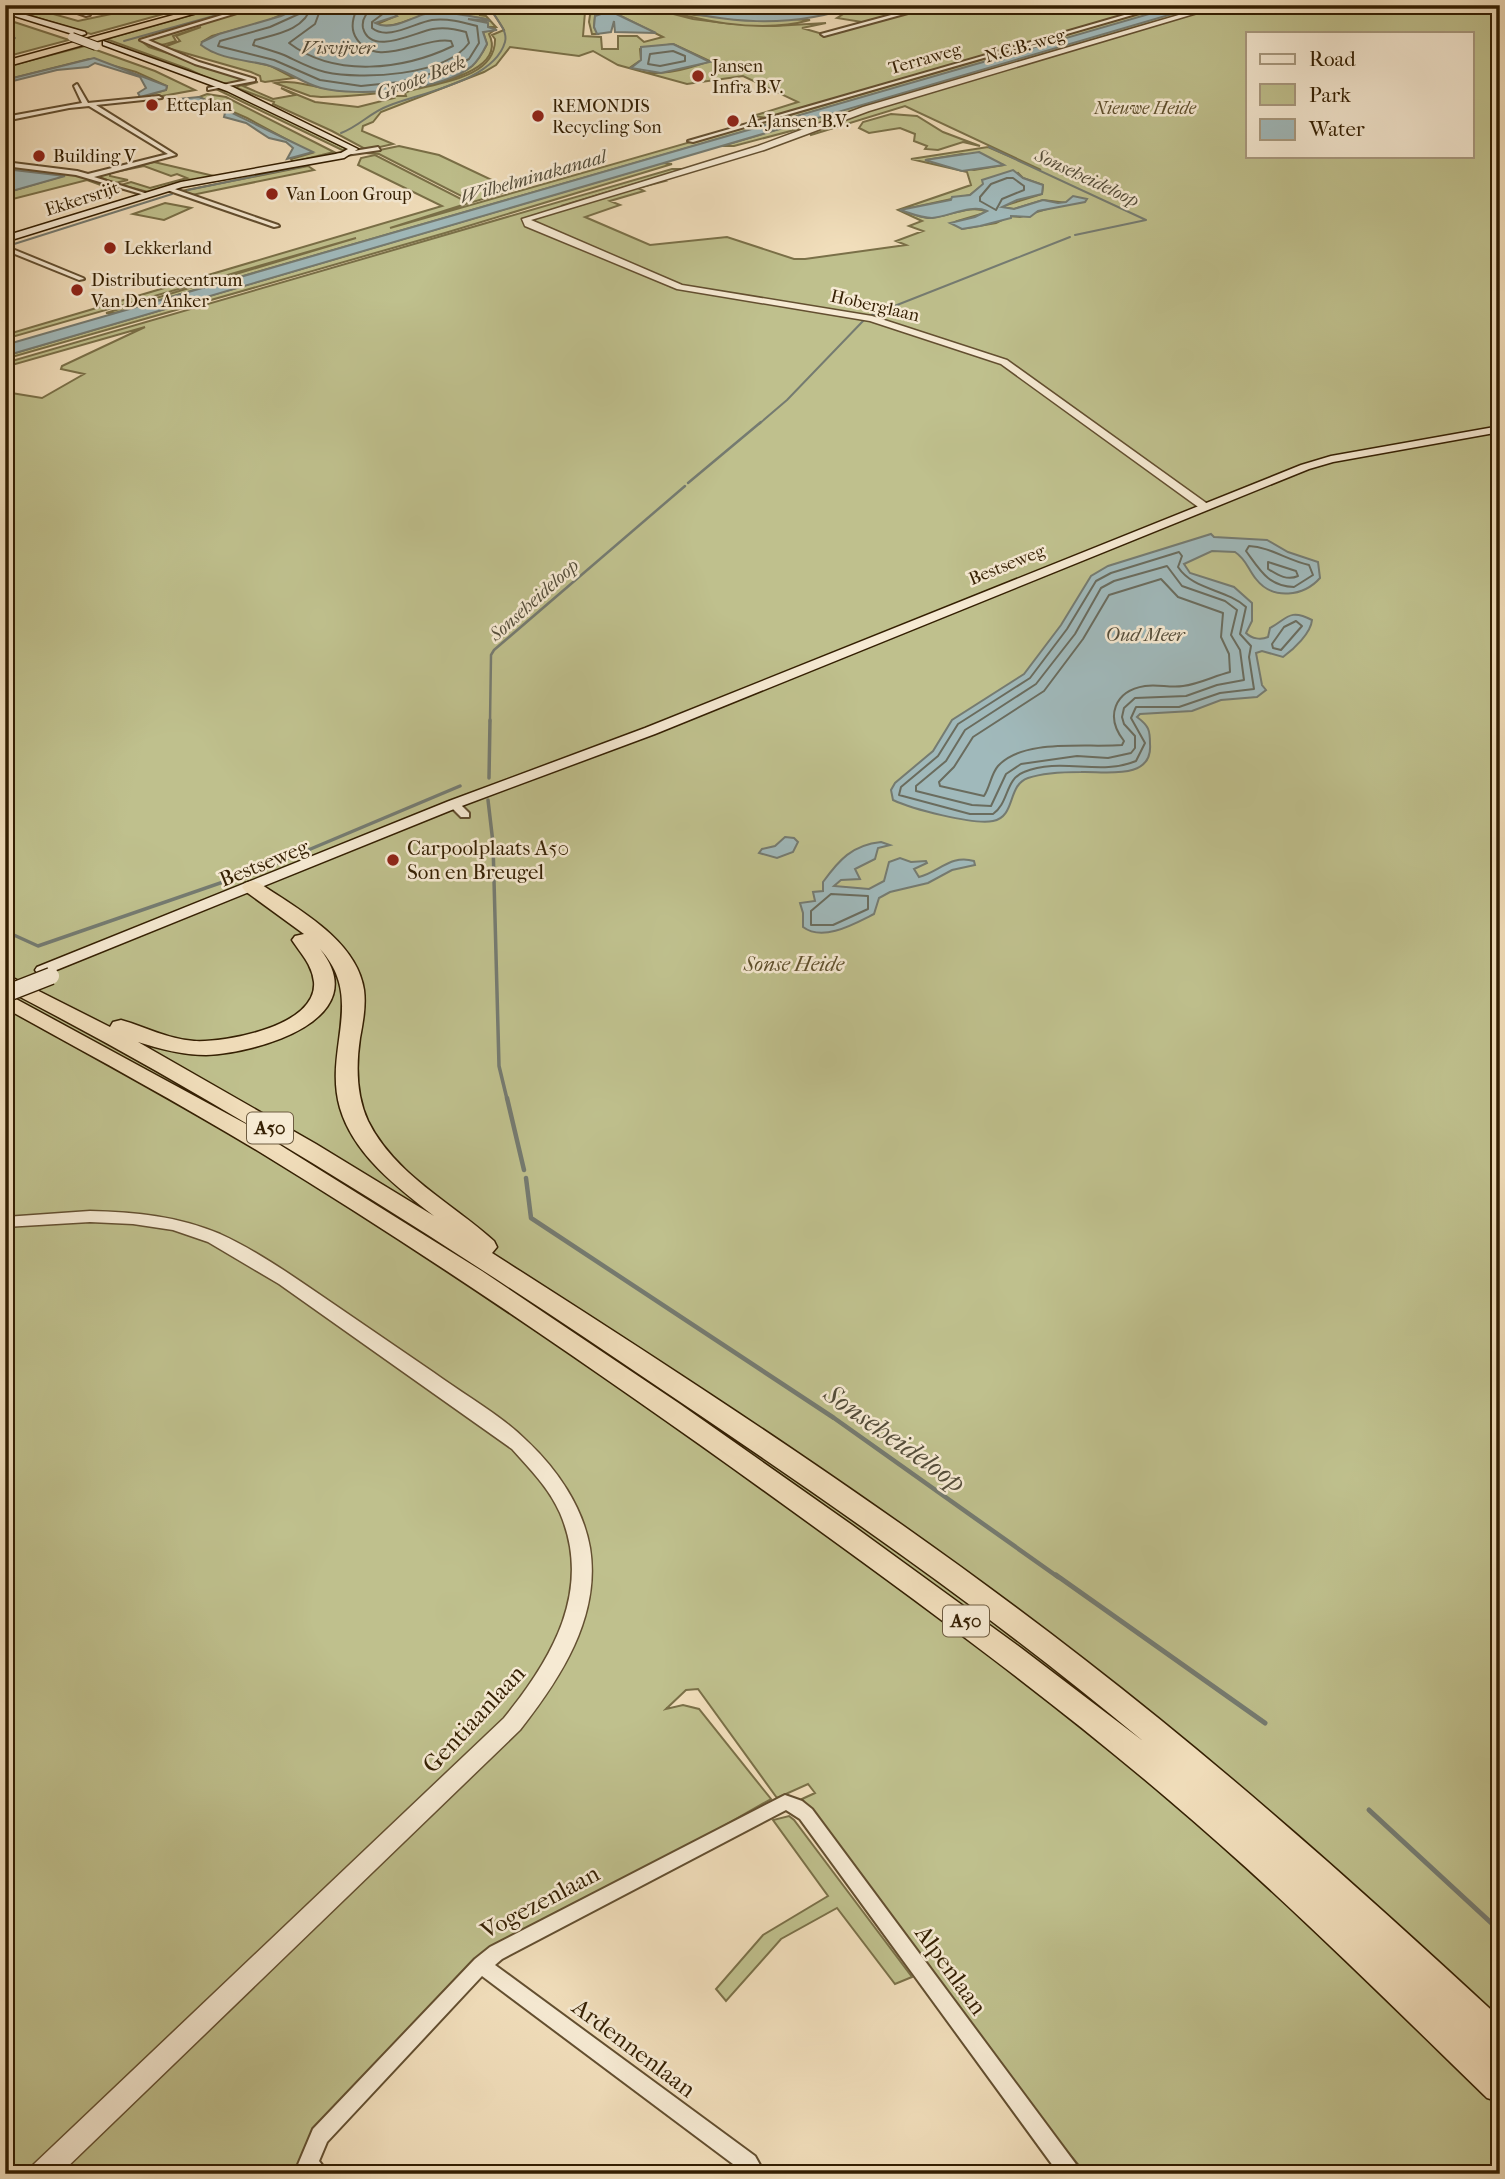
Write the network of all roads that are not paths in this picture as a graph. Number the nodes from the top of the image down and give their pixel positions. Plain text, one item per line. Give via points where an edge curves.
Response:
1 (57, 5) edge
2 (78, 5) edge
3 (108, 5) edge
4 (207, 5) edge
5 (220, 5) edge
6 (261, 5) edge
7 (935, 5) edge
8 (1166, 5) edge
9 (1221, 5) edge
10 (5, 11) edge
11 (89, 12) junction
12 (5, 17) edge
13 (824, 34) dead end
14 (104, 45) junction
15 (5, 63) edge
16 (77, 86) dead end
17 (223, 86) junction
18 (211, 89) junction
19 (159, 98) dead end
20 (88, 104) junction
21 (5, 119) edge
22 (691, 141) dead end
23 (378, 149) dead end
24 (347, 155) junction
25 (5, 164) edge
26 (89, 176) junction
27 (169, 188) junction
28 (146, 195) junction
29 (526, 219) joint
30 (276, 226) dead end
31 (6, 241) edge
32 (81, 279) dead end
33 (1500, 429) edge
34 (1205, 507) junction
35 (459, 809) junction
36 (249, 891) junction
37 (7, 989) edge
38 (5, 1222) edge
39 (520, 1282) junction
40 (785, 1802) joint
41 (481, 1965) junction
42 (1500, 2041) edge
43 (1500, 2085) edge
44 (310, 2170) edge
45 (42, 2174) edge
46 (755, 2174) edge
47 (1070, 2174) edge

1 - 11 street
2 - 11 street
3 - 11 street
4 - 15 highway
5 - 15 highway
6 - 17 street via 143,40 253,80
7 - 13 street
8 - 22 street, Terraweg
9 - 29 street, N.C.B.-weg
10 - 14 main road
12 - 14 main road, bridge
14 - 17 main road
14 - 18 main road
16 - 20 street
17 - 18 street
17 - 24 main road via 354,149
18 - 24 main road
19 - 20 street
20 - 21 street
20 - 26 street via 173,155
23 - 24 street, Ekkersrijt
24 - 27 main road, Ekkersrijt
25 - 26 street
26 - 28 street
27 - 28 main road, Ekkersrijt
27 - 30 street
28 - 31 main road, Ekkersrijt
29 - 34 street, Hoberglaan via 528,224 680,287 872,319 1000,360
31 - 32 street, Ekkersrijt
33 - 34 main road, Bestseweg via 1331,459
34 - 35 main road, Bestseweg
35 - 36 main road, Bestseweg
35 - 36 main road, Bestseweg
36 - 37 main road, Bestseweg, bridge
36 - 37 highway via 309,946 326,973 320,1002 300,1021 274,1034 227,1047 179,1046
36 - 39 highway, A50 via 323,941 349,973 354,999 346,1083 357,1122 369,1143 401,1180 475,1236
37 - 39 highway, A50 via 132,1048 306,1148
37 - 43 highway, A50 via 446,1259 641,1388 964,1620 1210,1816 1373,1962
38 - 45 street, Gentiaanlaan via 144,1219 198,1231 254,1259 372,1338 535,1459 569,1510 580,1543 583,1579 568,1644 535,1698 512,1724
39 - 42 highway, A50 via 803,1472 1011,1620 1316,1871
40 - 41 street, Vogezenlaan
40 - 47 street, Alpenlaan via 806,1814
41 - 44 street, Vogezenlaan via 320,2136
41 - 46 street, Ardennenlaan via 748,2163

